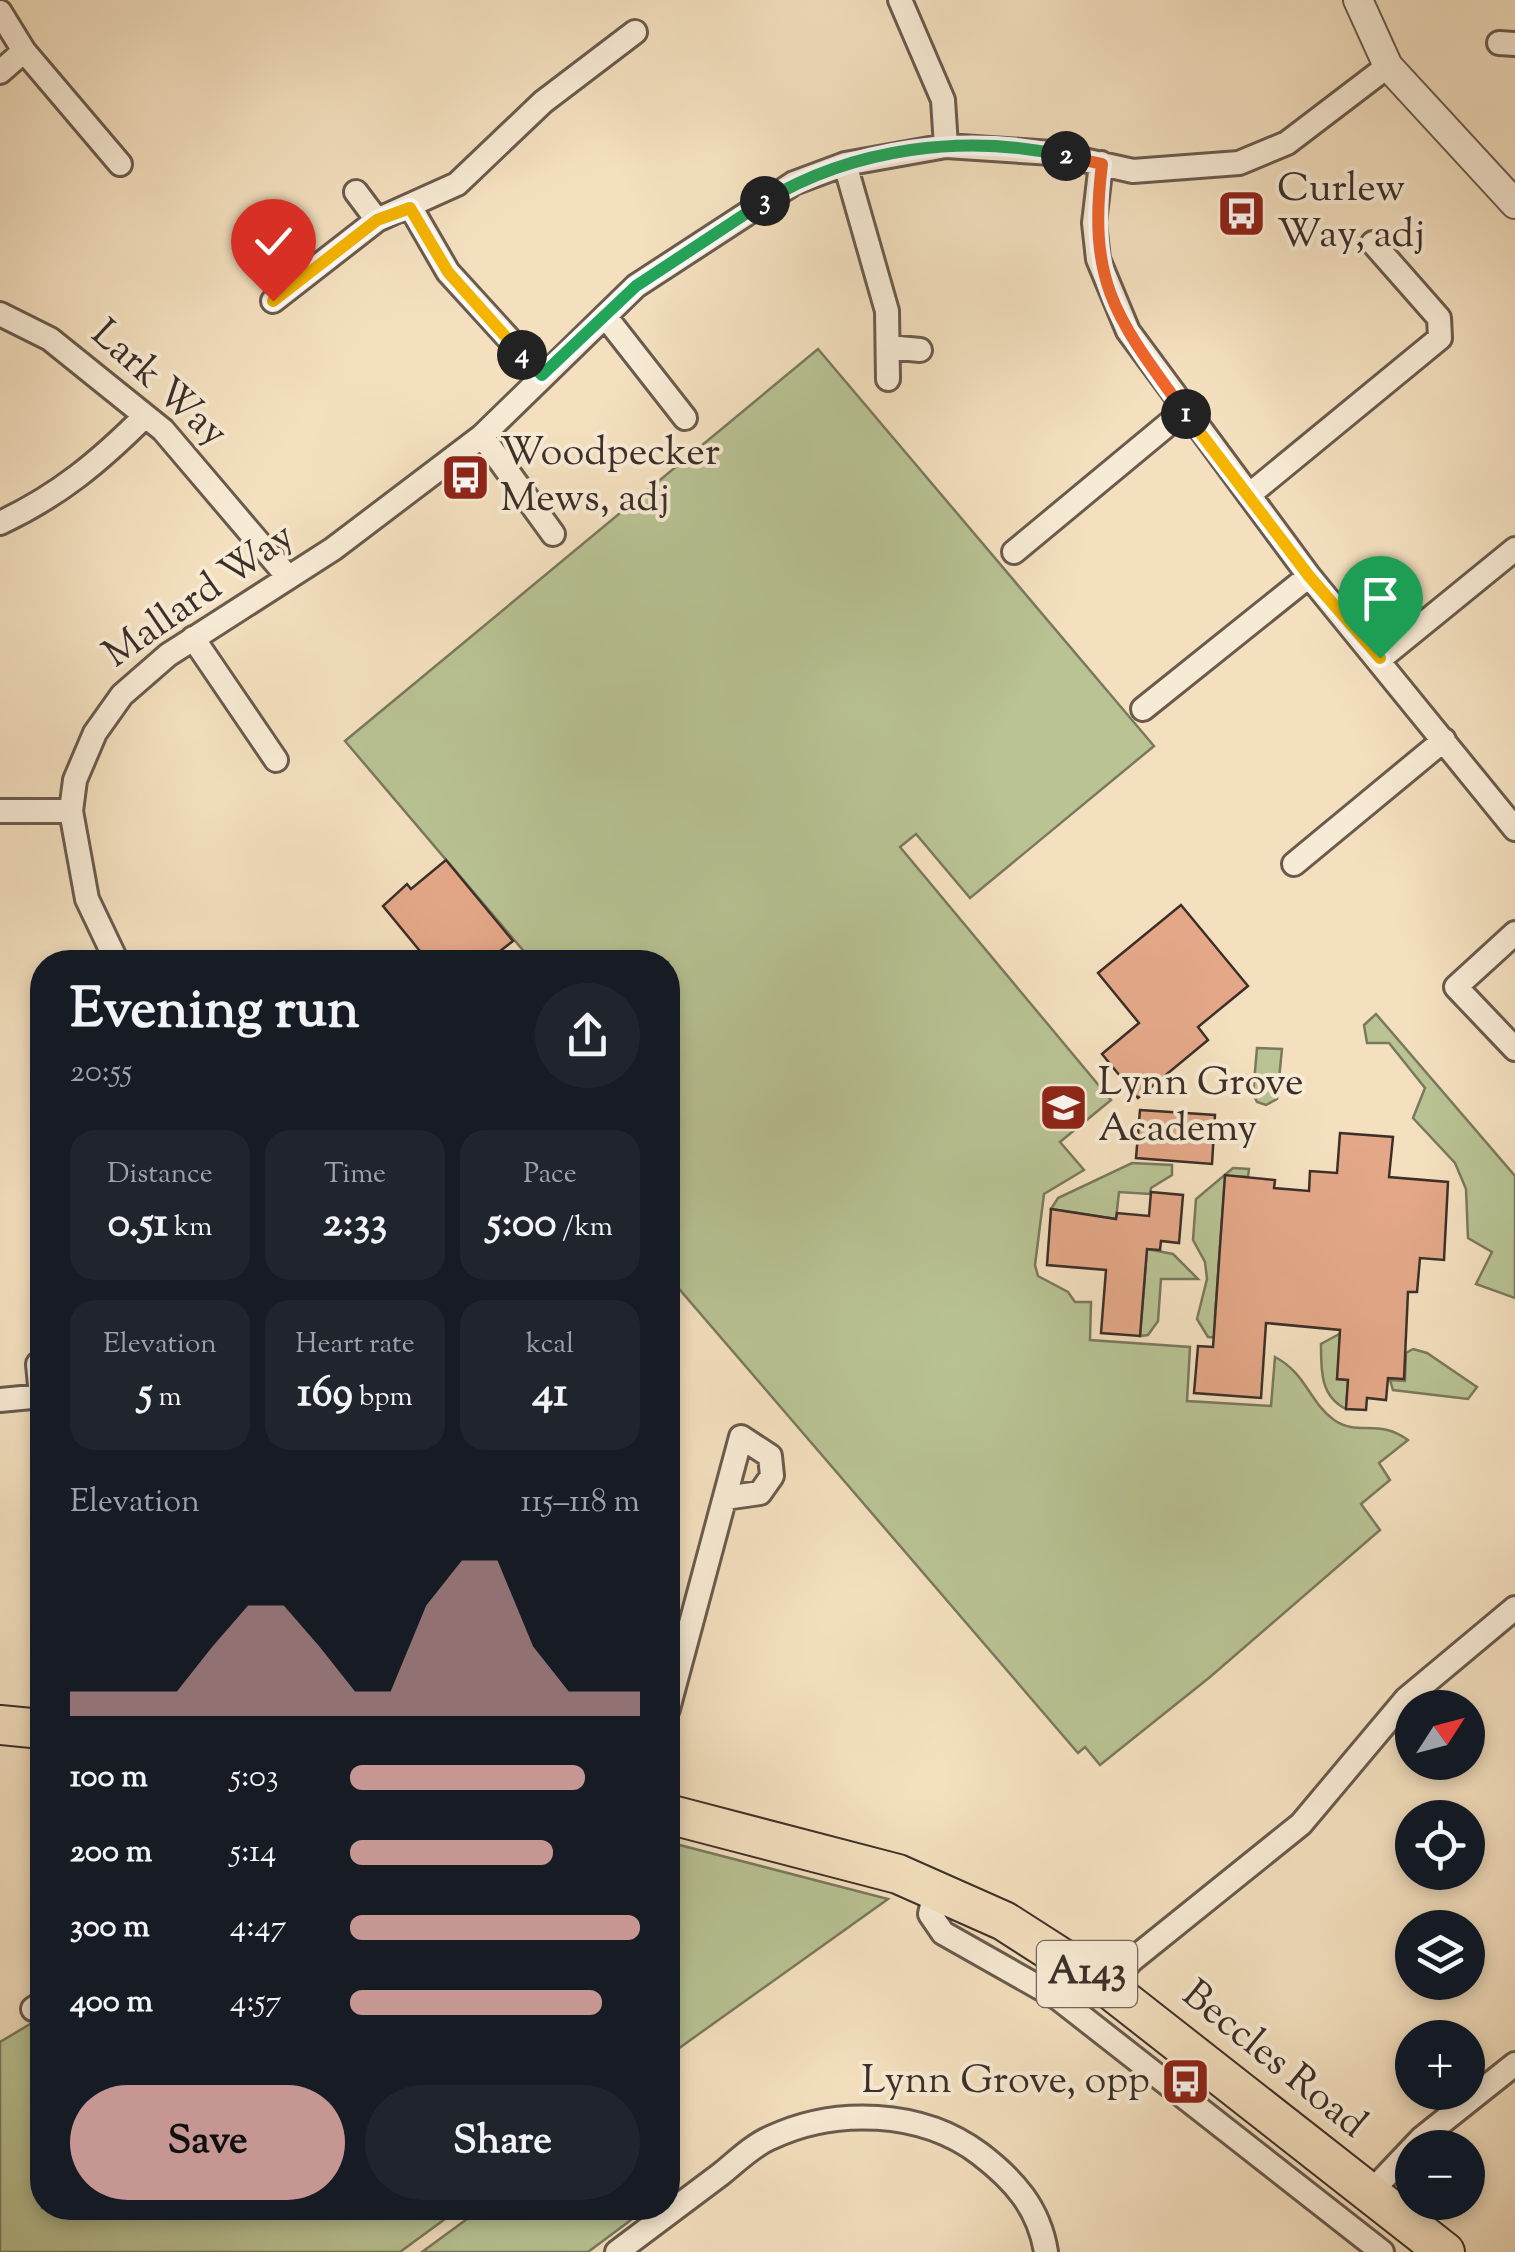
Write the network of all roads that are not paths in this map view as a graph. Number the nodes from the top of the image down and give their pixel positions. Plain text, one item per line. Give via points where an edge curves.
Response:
1 (900, 0) edge
2 (1358, 0) edge
3 (0, 12) edge
4 (635, 32) dead end
5 (24, 51) junction
6 (1388, 66) junction
7 (0, 72) edge
8 (946, 146) junction
9 (120, 164) dead end
10 (845, 164) junction
11 (1102, 164) junction
12 (356, 192) dead end
13 (1515, 204) edge
14 (410, 208) junction
15 (377, 220) junction
16 (1373, 243) dead end
17 (273, 301) dead end
18 (0, 314) edge
19 (605, 316) junction
20 (888, 347) junction
21 (920, 350) dead end
22 (542, 375) junction
23 (888, 379) dead end
24 (1184, 411) junction
25 (145, 416) junction
26 (685, 418) dead end
27 (482, 436) junction
28 (1249, 495) junction
29 (0, 524) edge
30 (553, 534) dead end
31 (1515, 550) edge
32 (1014, 552) dead end
33 (1309, 576) junction
34 (288, 578) junction
35 (194, 638) junction
36 (1380, 658) junction
37 (1143, 708) dead end
38 (1444, 740) junction
39 (276, 760) dead end
40 (0, 811) edge
41 (70, 811) junction
42 (1514, 825) edge
43 (1294, 864) dead end
44 (1515, 933) edge
45 (111, 950) edge
46 (1515, 1049) edge
47 (30, 1397) edge
48 (0, 1400) edge
49 (725, 1498) dead end
50 (1515, 1608) edge
51 (680, 1665) edge
52 (0, 1725) edge
53 (30, 1728) edge
54 (680, 1817) edge
55 (936, 1888) junction
56 (1107, 1987) junction
57 (1515, 2064) edge
58 (1368, 2195) junction
59 (680, 2204) edge
60 (659, 2220) edge
61 (617, 2252) edge
62 (1046, 2252) edge
63 (1382, 2252) edge
64 (1444, 2252) edge

1 - 8 street via 944,100
2 - 6 street
3 - 5 street
4 - 14 street via 543,102 457,184
5 - 7 street
5 - 9 street
6 - 11 street, Mallard Way via 1287,144 1239,163 1133,170
6 - 13 street
8 - 10 street, Mallard Way
8 - 11 street, Mallard Way via 1052,152
10 - 19 street, Mallard Way via 794,183 728,223 636,286
10 - 20 street via 887,312
11 - 24 street via 1094,223 1106,284 1128,331
12 - 15 street
14 - 15 street
14 - 22 street via 448,272
15 - 17 street
16 - 28 street via 1439,318 1440,338
18 - 25 street, Lark Way via 50,339
19 - 22 street, Mallard Way
19 - 26 street
20 - 21 street
20 - 23 street
22 - 27 street, Mallard Way
24 - 28 street
24 - 32 street
25 - 29 street via 91,470
25 - 34 street, Lark Way via 196,465
27 - 30 street
27 - 34 street, Mallard Way
28 - 33 street
31 - 36 street
33 - 36 street
33 - 37 street
34 - 35 street, Mallard Way
35 - 39 street
35 - 41 street, Mallard Way via 122,695 95,733
36 - 38 street
38 - 42 street
38 - 43 street
40 - 41 street
41 - 45 street, Mallard Way via 87,899
44 - 46 street via 1456,986
47 - 48 street
49 - 51 street
50 - 56 street via 1406,1699 1301,1824
52 - 53 highway
54 - 55 highway, Beccles Road / A143
55 - 56 highway, Beccles Road / A143 via 1004,1921
55 - 63 street, Beccles Road via 930,1914 943,1933 1058,1998
56 - 58 highway, Beccles Road / A143
57 - 58 street via 1422,2138
58 - 64 highway, Beccles Road / A143
59 - 62 street via 766,2139 822,2121 881,2118 931,2128 992,2163 1031,2207
60 - 61 street

